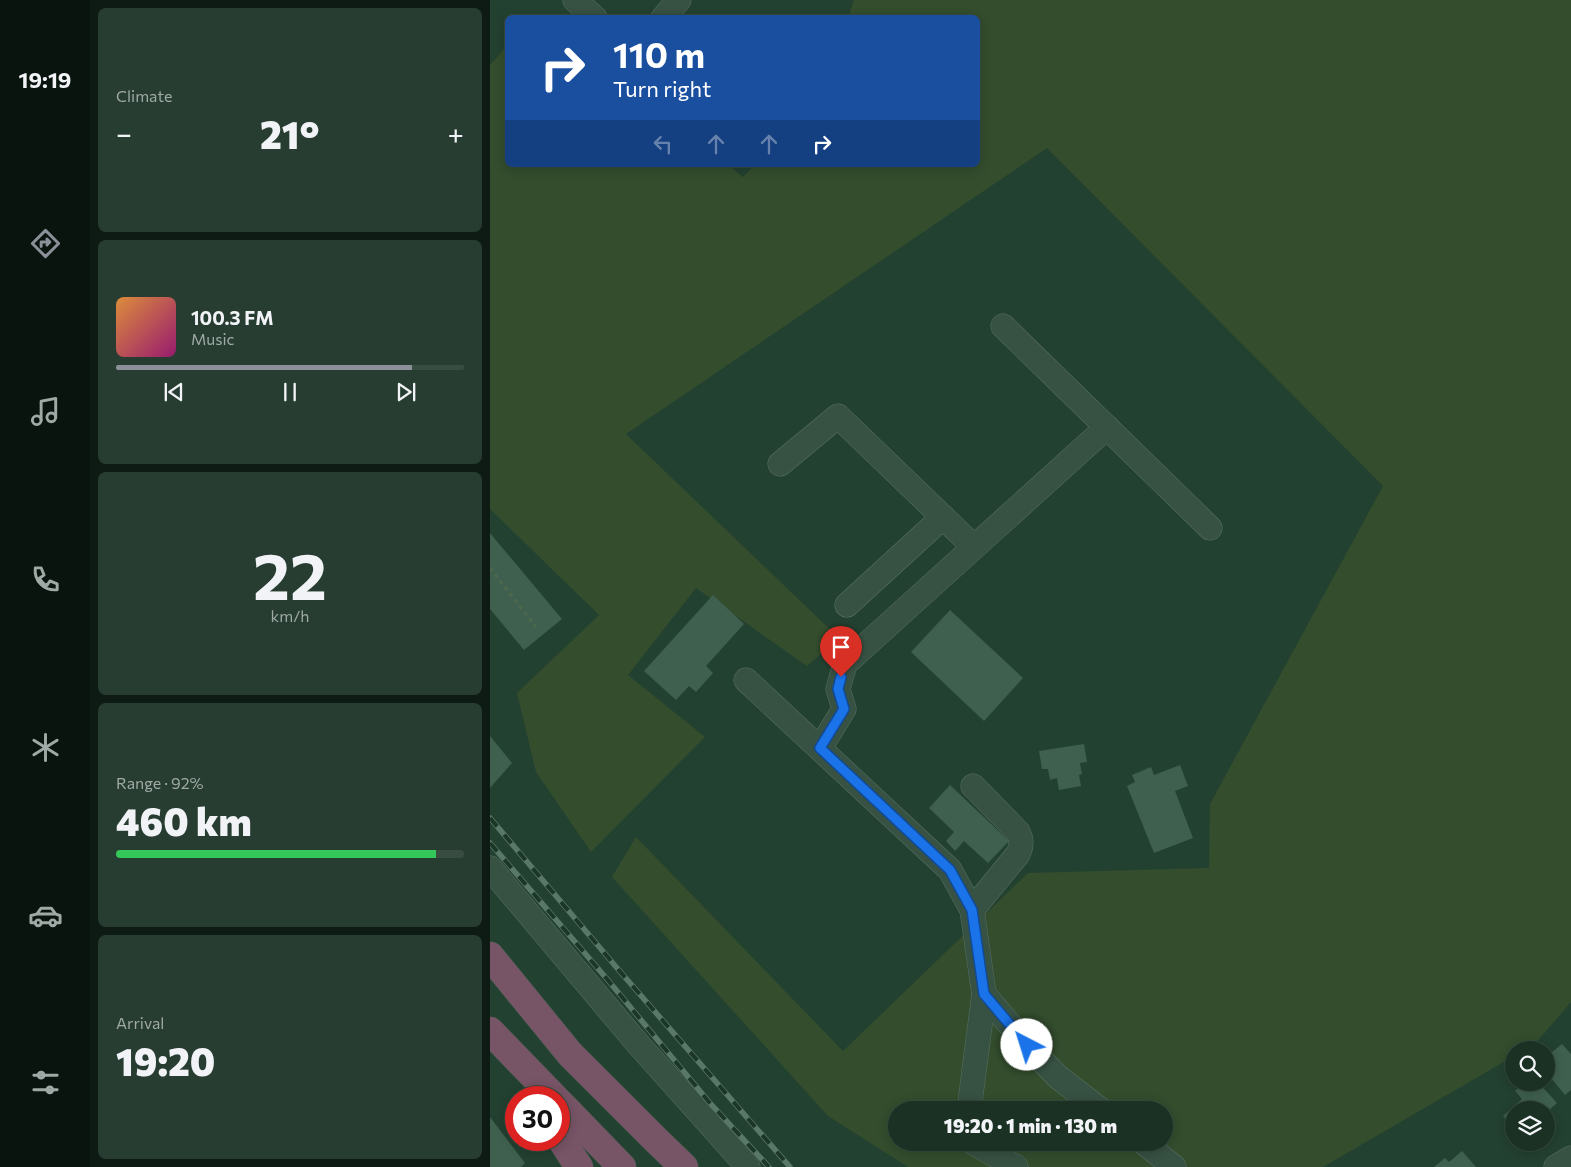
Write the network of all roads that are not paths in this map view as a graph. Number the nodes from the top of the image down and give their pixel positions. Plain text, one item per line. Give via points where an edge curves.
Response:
1 (575, 0) edge
2 (679, 0) edge
3 (592, 15) edge
4 (666, 15) edge
5 (1003, 326) dead end
6 (1107, 427) junction
7 (780, 464) dead end
8 (943, 517) junction
9 (1210, 528) dead end
10 (974, 547) junction
11 (847, 605) dead end
12 (746, 680) dead end
13 (820, 748) junction
14 (973, 786) dead end
15 (490, 868) edge
16 (972, 910) junction
17 (490, 956) edge
18 (984, 994) junction
19 (491, 1031) edge
20 (526, 1086) edge
21 (544, 1086) edge
22 (970, 1101) edge
23 (1089, 1101) edge
24 (570, 1113) edge
25 (569, 1151) edge
26 (988, 1151) edge
27 (1154, 1151) edge
28 (1571, 1158) edge
29 (579, 1167) edge
30 (622, 1167) edge
31 (684, 1167) edge
32 (748, 1167) edge
33 (1016, 1167) edge
34 (1174, 1167) edge
35 (1556, 1167) edge

1 - 3 street
2 - 4 street
5 - 6 street
6 - 9 street
6 - 10 street
7 - 8 street via 838,416
8 - 10 street
8 - 11 street
10 - 13 street via 845,664 838,689 844,709
12 - 13 street
13 - 16 street via 950,870
14 - 16 street via 1018,832 1022,847
15 - 32 street via 638,1044
16 - 18 street
17 - 31 highway via 570,1054
18 - 22 street
18 - 23 street via 1058,1077
19 - 20 highway
19 - 21 highway
24 - 30 highway
25 - 29 highway
26 - 33 street
27 - 34 street
28 - 35 street

